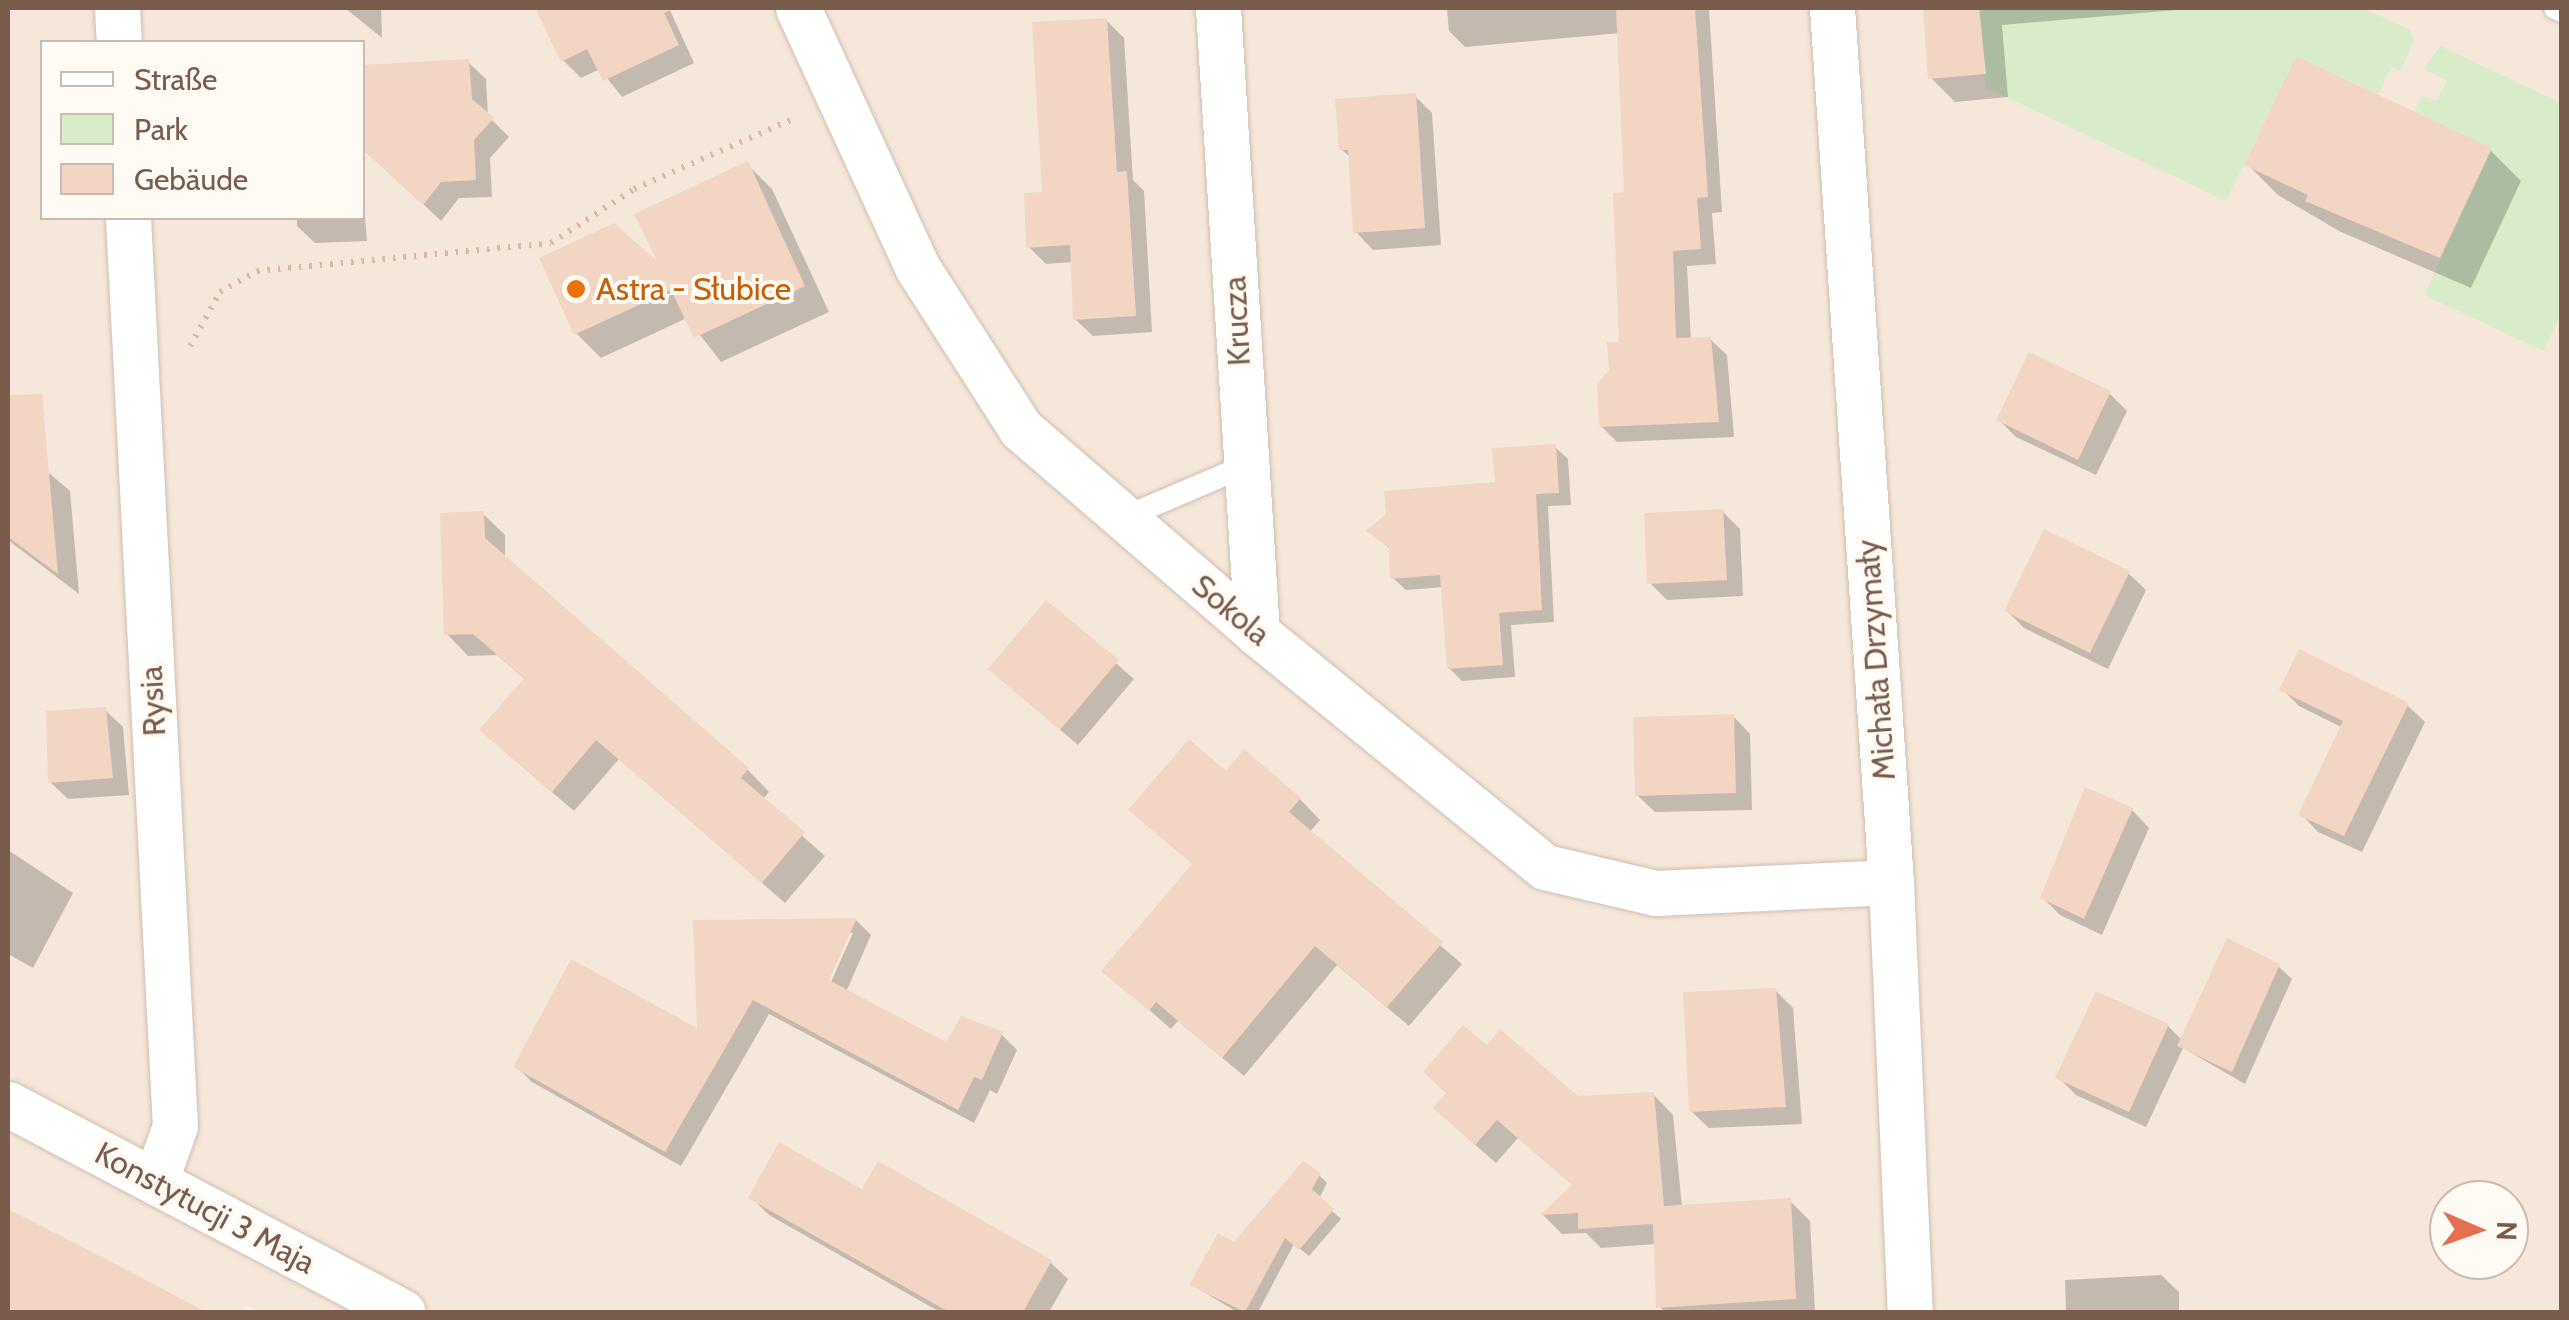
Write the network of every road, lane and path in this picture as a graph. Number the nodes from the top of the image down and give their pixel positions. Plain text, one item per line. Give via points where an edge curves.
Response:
1 (117, 8) edge
2 (798, 8) edge
3 (1218, 8) edge
4 (1832, 8) edge
5 (119, 40) edge
6 (840, 100) junction
7 (128, 220) edge
8 (137, 394) junction
9 (1245, 466) junction
10 (1123, 518) junction
11 (1257, 634) junction
12 (1890, 882) junction
13 (8, 1104) edge
14 (156, 1182) junction
15 (403, 1312) edge
16 (1910, 1312) edge

1 - 5 street
2 - 6 street, Sokola
3 - 9 street, Krucza
4 - 12 street, Michała Drzymały
6 - 8 path via 634,189 551,243 257,271 220,292 182,360
6 - 10 street, Sokola via 917,267 1021,429
7 - 8 street, Rysia
8 - 14 street, Rysia via 175,1126
9 - 10 lane
9 - 11 street, Krucza
10 - 11 street, Sokola
11 - 12 street, Sokola via 1545,867 1656,893
12 - 16 street, Michała Drzymały
13 - 14 street, Konstytucji 3 Maja
14 - 15 street, Konstytucji 3 Maja

